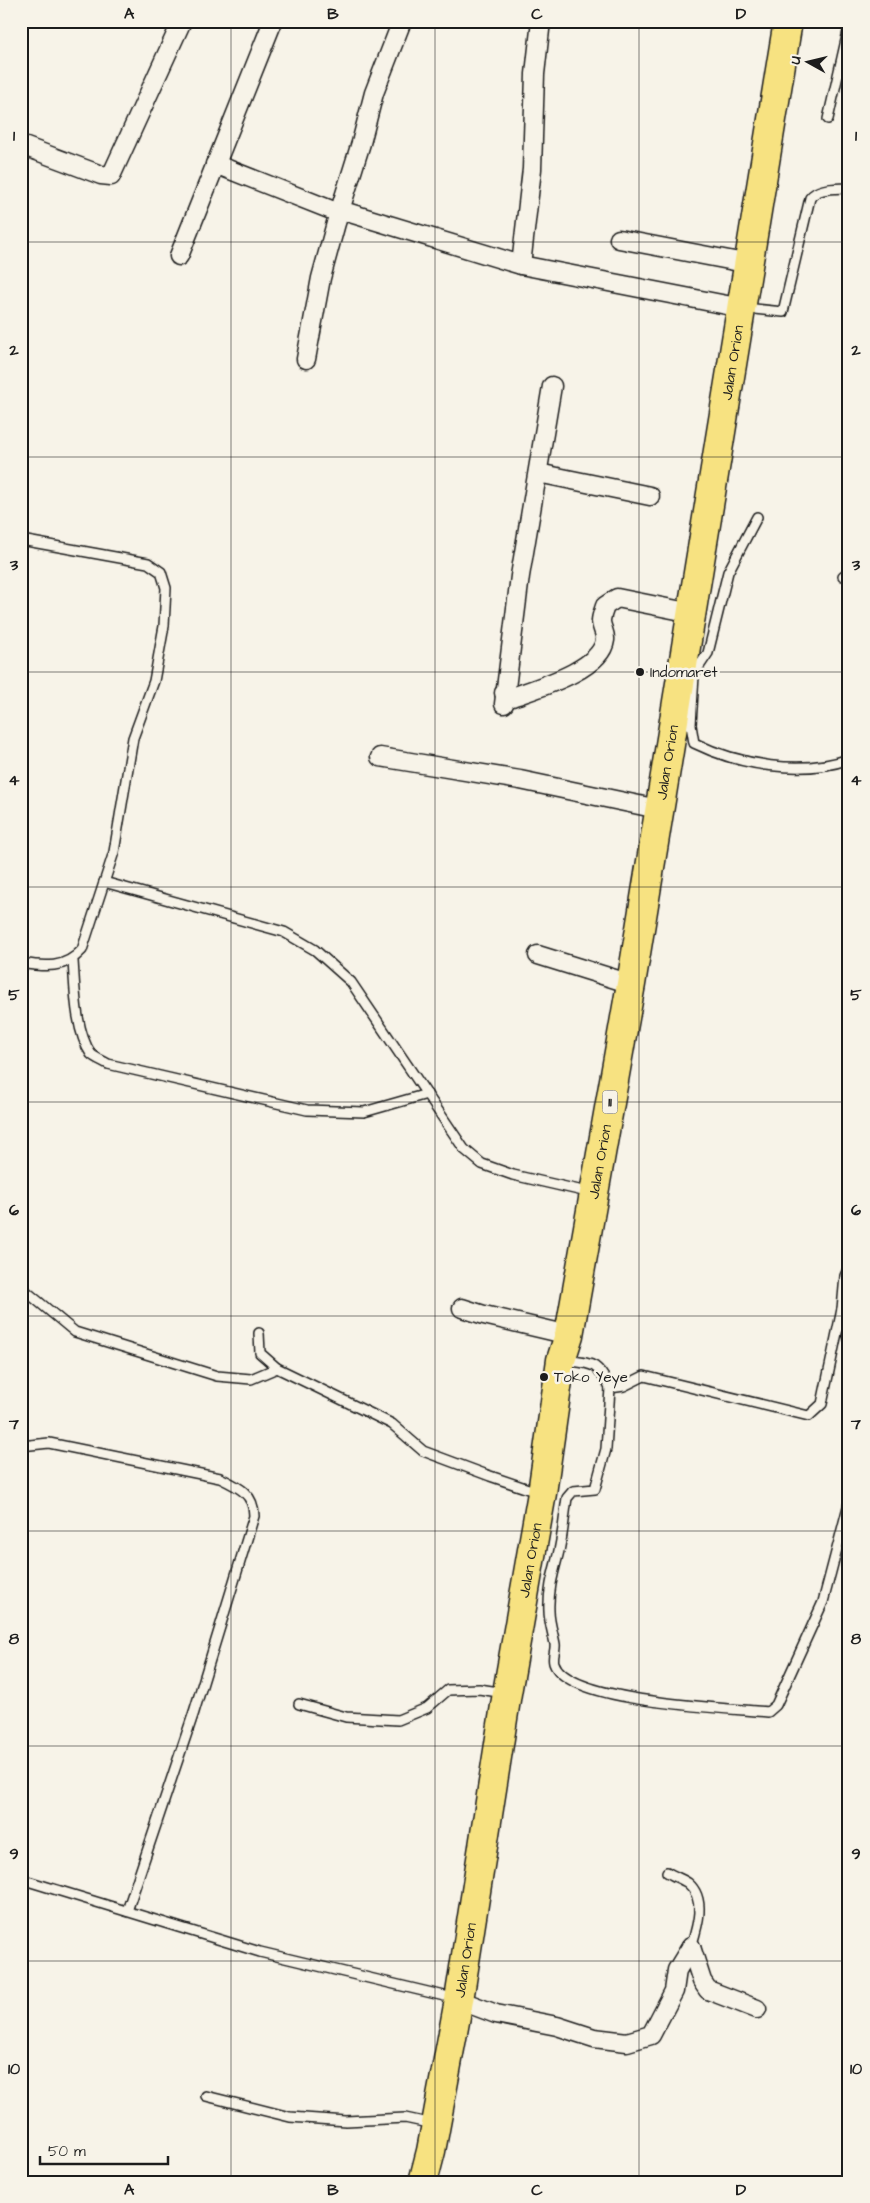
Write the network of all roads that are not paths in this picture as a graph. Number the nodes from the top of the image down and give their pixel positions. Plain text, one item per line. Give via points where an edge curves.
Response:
1 (182, 21) edge
2 (273, 21) edge
3 (402, 21) edge
4 (541, 21) edge
5 (788, 21) edge
6 (849, 27) edge
7 (828, 119) dead end
8 (21, 145) edge
9 (215, 164) junction
10 (849, 188) edge
11 (339, 211) junction
12 (619, 239) dead end
13 (179, 256) dead end
14 (521, 264) junction
15 (750, 264) junction
16 (742, 308) junction
17 (306, 359) dead end
18 (552, 386) dead end
19 (538, 473) junction
20 (650, 496) dead end
21 (757, 517) dead end
22 (21, 540) edge
23 (692, 613) junction
24 (688, 670) junction
25 (380, 758) dead end
26 (849, 759) edge
27 (658, 809) junction
28 (104, 882) junction
29 (538, 954) dead end
30 (73, 961) junction
31 (21, 963) edge
32 (631, 984) junction
33 (427, 1094) junction
34 (594, 1193) junction
35 (849, 1267) edge
36 (21, 1287) edge
37 (462, 1308) dead end
38 (842, 1310) junction
39 (259, 1333) dead end
40 (849, 1339) edge
41 (565, 1347) junction
42 (277, 1368) junction
43 (610, 1388) junction
44 (21, 1446) edge
45 (542, 1493) junction
46 (849, 1503) edge
47 (507, 1693) junction
48 (299, 1704) dead end
49 (666, 1872) dead end
50 (21, 1879) edge
51 (127, 1911) junction
52 (691, 1947) junction
53 (459, 2000) junction
54 (756, 2008) dead end
55 (206, 2096) dead end
56 (436, 2125) junction
57 (423, 2182) edge

1 - 8 street via 111,176
2 - 9 street
3 - 11 street via 374,93
4 - 14 street via 535,74 532,169
5 - 15 highway, Jalan Orion / 11
6 - 7 lane
9 - 11 street
9 - 13 street
10 - 16 lane via 820,190 810,198 783,312
11 - 14 street
11 - 17 street via 321,278
12 - 15 street
14 - 16 street
15 - 16 highway, Jalan Orion / 11
16 - 23 highway, Jalan Orion / 11
18 - 19 street
19 - 20 street
19 - 23 street via 504,698 560,680 600,654 606,639 601,621 605,606 616,598
21 - 24 lane via 728,572 708,653
22 - 28 lane via 148,563 161,572 166,588 164,626 154,681 133,738 114,852
23 - 24 highway, Jalan Orion / 11
24 - 26 lane via 694,743 710,751 757,763 805,768
24 - 27 highway, Jalan Orion / 11
25 - 27 street via 520,780
27 - 32 highway, Jalan Orion / 11
28 - 30 lane via 82,950
28 - 33 lane via 284,932 315,950 351,982
29 - 32 street
30 - 31 lane via 46,967
30 - 33 lane via 83,1038 92,1055 108,1064 307,1110 364,1112
32 - 34 highway, Jalan Orion / 11
33 - 34 lane via 464,1149 482,1164 513,1175
34 - 41 highway, Jalan Orion / 11
35 - 38 lane via 845,1276
36 - 42 lane via 75,1332 217,1376 251,1379
37 - 41 street
38 - 40 lane
38 - 43 lane via 822,1404 809,1416 644,1376 624,1386
39 - 42 lane via 260,1353
41 - 43 lane via 601,1371
41 - 45 highway, Jalan Orion / 11
42 - 45 lane via 392,1424 423,1450
43 - 46 lane via 606,1449 595,1489 573,1491 568,1498 550,1580 549,1612 554,1662 560,1674 580,1685 655,1702 768,1712 776,1705 823,1602
44 - 51 lane via 49,1443 220,1478 244,1491 254,1507 254,1516 194,1712
45 - 47 highway, Jalan Orion / 11
47 - 48 lane via 479,1689 448,1690 428,1708 398,1720 346,1717
47 - 53 highway, Jalan Orion / 11
49 - 52 lane via 689,1884 699,1904
50 - 51 lane
51 - 53 lane via 260,1952
52 - 53 street via 676,1970 674,1991 650,2035 627,2042 594,2038 557,2026 496,2014
52 - 54 street via 708,1990
53 - 56 highway, Jalan Orion / 11
55 - 56 lane via 290,2117 346,2120 405,2118
56 - 57 highway, Jalan Orion / 11

